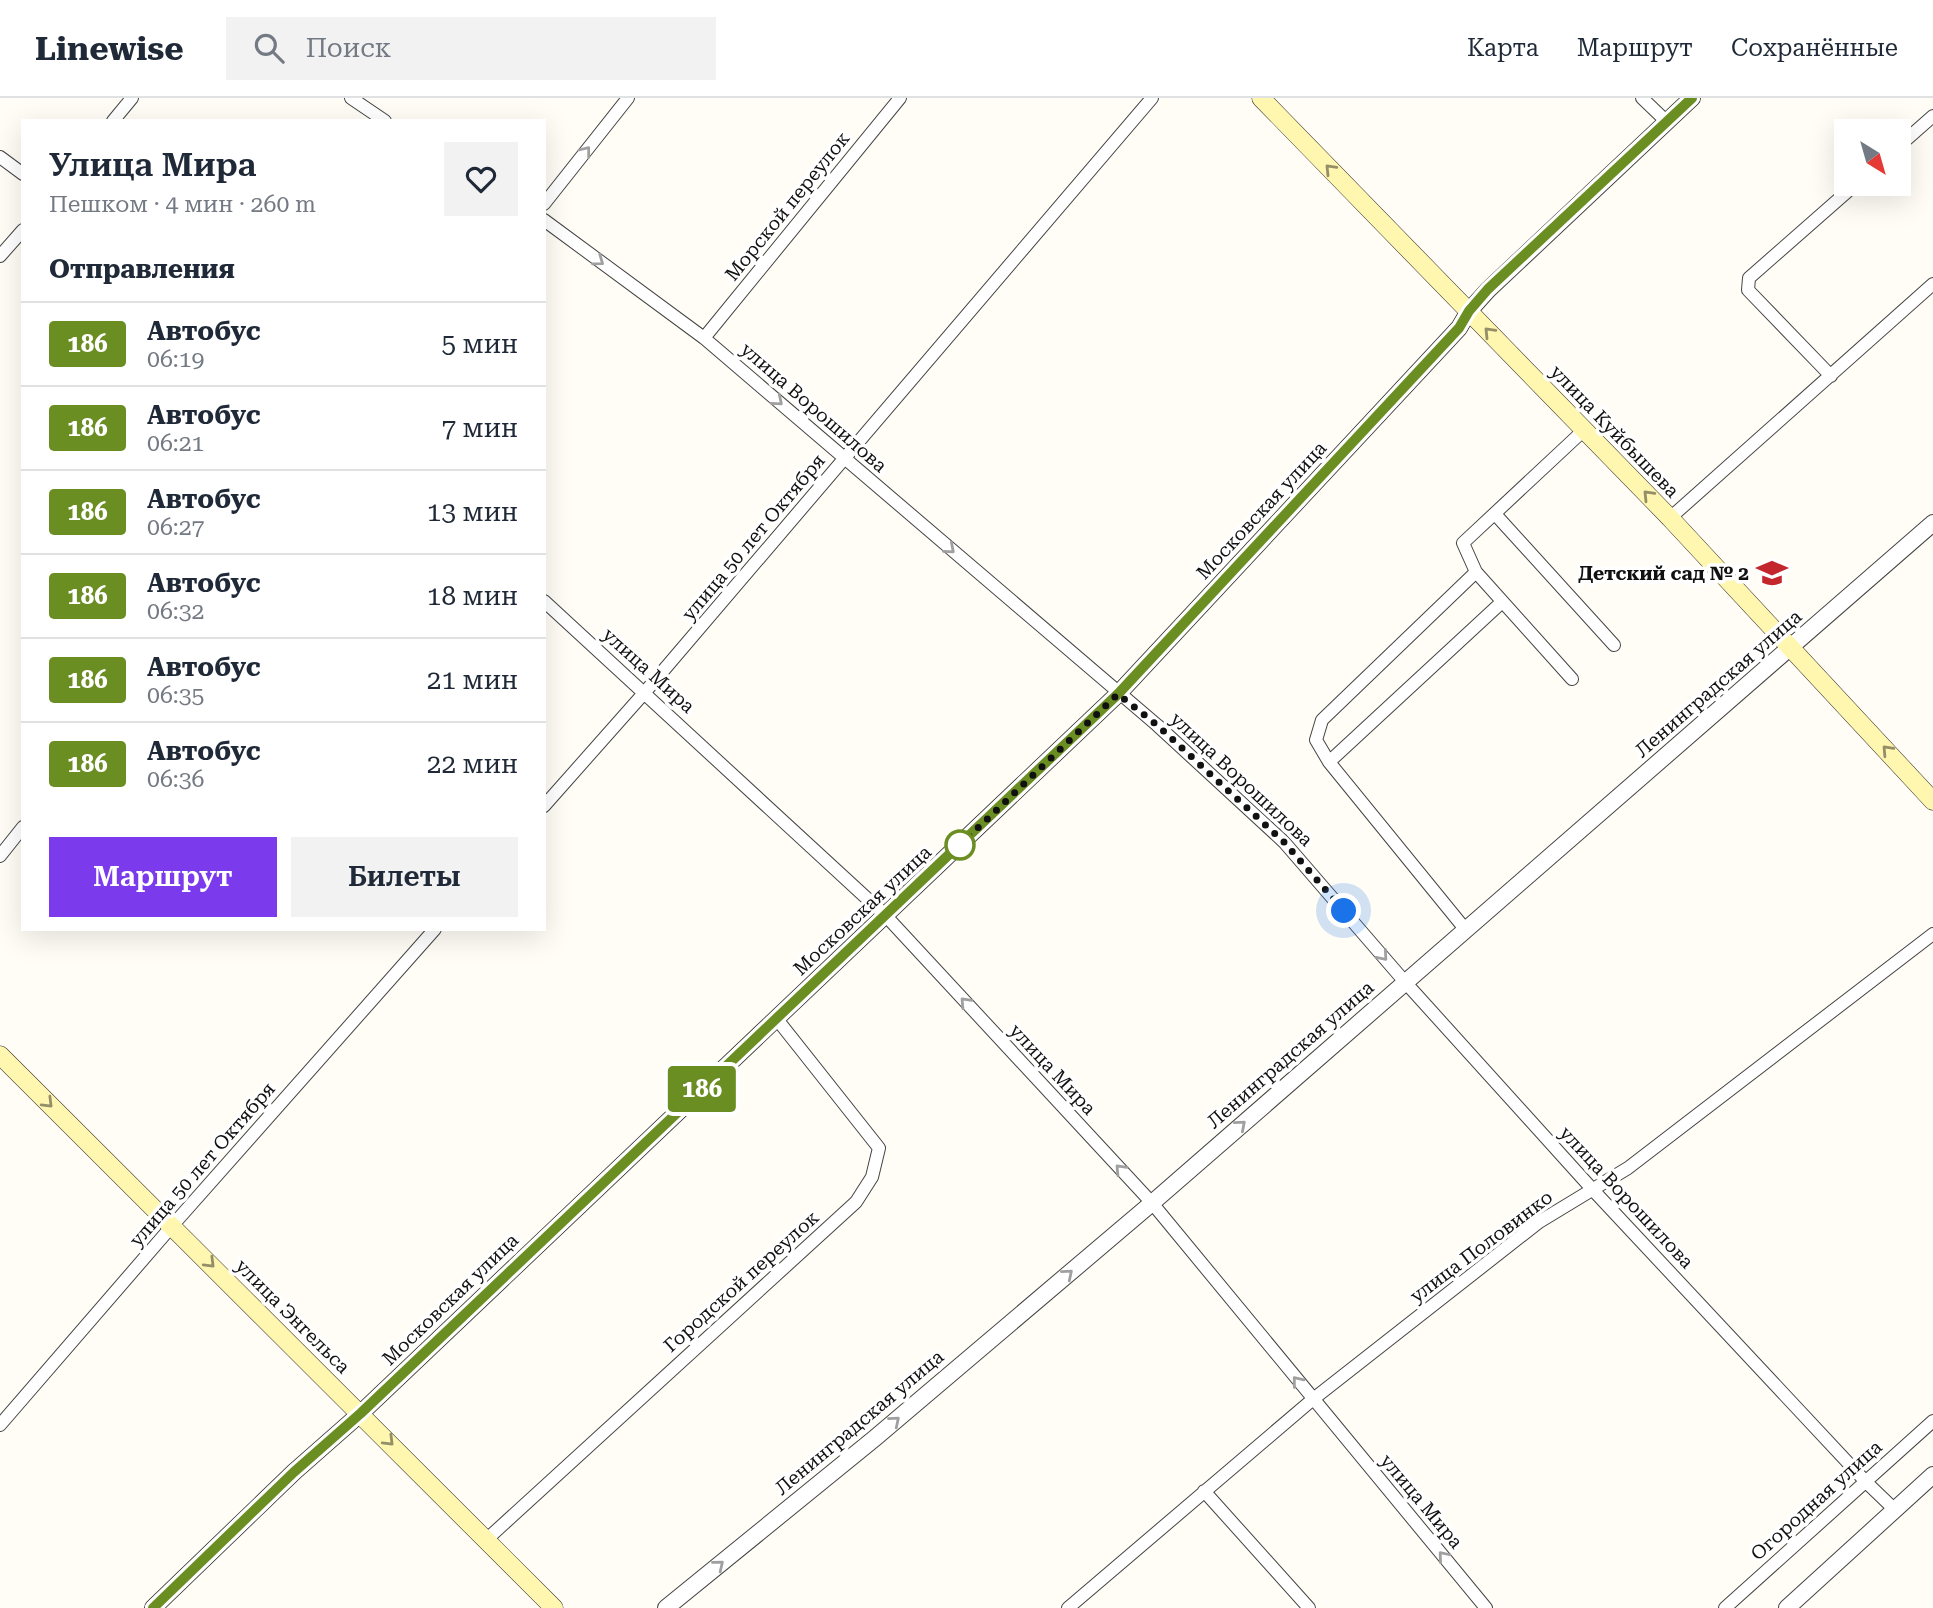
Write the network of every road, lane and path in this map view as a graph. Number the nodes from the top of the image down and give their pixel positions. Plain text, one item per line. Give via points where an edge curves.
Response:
1 (132, 98) edge
2 (351, 98) edge
3 (628, 98) edge
4 (900, 98) edge
5 (1152, 98) edge
6 (1261, 98) edge
7 (1643, 98) edge
8 (1692, 98) edge
9 (1933, 116) edge
10 (115, 119) edge
11 (383, 119) edge
12 (1667, 122) junction
13 (1911, 135) edge
14 (0, 156) edge
15 (21, 172) edge
16 (1842, 196) edge
17 (546, 201) edge
18 (546, 221) edge
19 (21, 232) edge
20 (0, 256) edge
21 (1933, 284) edge
22 (1469, 311) junction
23 (704, 338) junction
24 (1831, 376) junction
25 (1584, 430) junction
26 (845, 458) junction
27 (1495, 514) junction
28 (1670, 518) junction
29 (1933, 523) edge
30 (1476, 572) junction
31 (1502, 601) junction
32 (546, 603) edge
33 (1614, 645) dead end
34 (1792, 646) junction
35 (1572, 679) dead end
36 (645, 692) junction
37 (1118, 694) junction
38 (1329, 762) junction
39 (1933, 801) edge
40 (546, 804) edge
41 (21, 830) edge
42 (0, 856) edge
43 (886, 916) junction
44 (1465, 929) junction
45 (433, 931) edge
46 (1933, 934) edge
47 (1405, 982) junction
48 (776, 1018) junction
49 (0, 1055) edge
50 (1593, 1190) junction
51 (1152, 1203) junction
52 (172, 1226) junction
53 (1312, 1399) junction
54 (361, 1413) junction
55 (1933, 1421) edge
56 (0, 1425) edge
57 (1933, 1475) edge
58 (1866, 1482) junction
59 (1204, 1491) junction
60 (1895, 1509) junction
61 (486, 1540) junction
62 (153, 1608) edge
63 (554, 1608) edge
64 (666, 1608) edge
65 (1068, 1608) edge
66 (1309, 1608) edge
67 (1486, 1608) edge
68 (1725, 1608) edge
69 (1787, 1608) edge

1 - 10 street
2 - 11 street
17 -> 3 street
4 - 23 street, Морской переулок
5 - 26 street, улица 50 лет Октября
22 -> 6 main road, улица Куйбышева
7 - 12 street
8 - 12 street, Московская улица
9 - 13 street
12 - 22 street, Московская улица
14 - 15 street
16 - 24 street via 1749,278 1748,290
18 -> 23 street, улица Ворошилова
19 - 20 street
21 - 24 street
25 -> 22 main road, улица Куйбышева
22 - 37 street, Московская улица via 1459,328
23 -> 26 street, улица Ворошилова
24 - 28 street
25 - 27 street
28 -> 25 main road, улица Куйбышева
26 - 36 street, улица 50 лет Октября
26 -> 37 street, улица Ворошилова
27 - 30 street via 1463,543
27 - 33 street
28 - 34 main road, улица Куйбышева
29 - 34 street, Ленинградская улица
30 - 31 street
30 - 38 street via 1322,720 1317,740
31 - 35 street
31 - 38 street
32 - 36 street, улица Мира
39 -> 34 main road, улица Куйбышева
34 - 44 street, Ленинградская улица
36 - 40 street, улица 50 лет Октября
36 - 43 street, улица Мира
37 - 43 street, Московская улица
37 -> 47 street, улица Ворошилова via 1284,842
38 - 44 street
41 - 42 street
43 - 48 street, Московская улица
51 -> 43 street, улица Мира
44 - 47 street, Ленинградская улица
45 - 52 street, улица 50 лет Октября
46 - 50 street, улица Половинко
47 - 50 street, улица Ворошилова
51 -> 47 street, Ленинградская улица
48 - 54 street, Московская улица
48 - 61 street, Городской переулок via 879,1148 872,1177 856,1202
49 -> 52 main road, улица Энгельса
50 - 53 street, улица Половинко via 1539,1222
50 - 58 street, улица Ворошилова
53 -> 51 street, улица Мира
64 -> 51 street, Ленинградская улица
52 -> 54 main road, улица Энгельса
52 - 56 street, улица 50 лет Октября
53 - 59 street, улица Половинко
67 -> 53 street, улица Мира
54 -> 61 main road, улица Энгельса
54 - 62 street, Московская улица
55 - 58 street, Огородная улица
57 - 60 street
58 - 60 street, улица Ворошилова
58 - 68 street, Огородная улица
59 - 65 street, улица Половинко
59 - 66 street
60 - 69 street
61 - 63 main road, улица Энгельса

